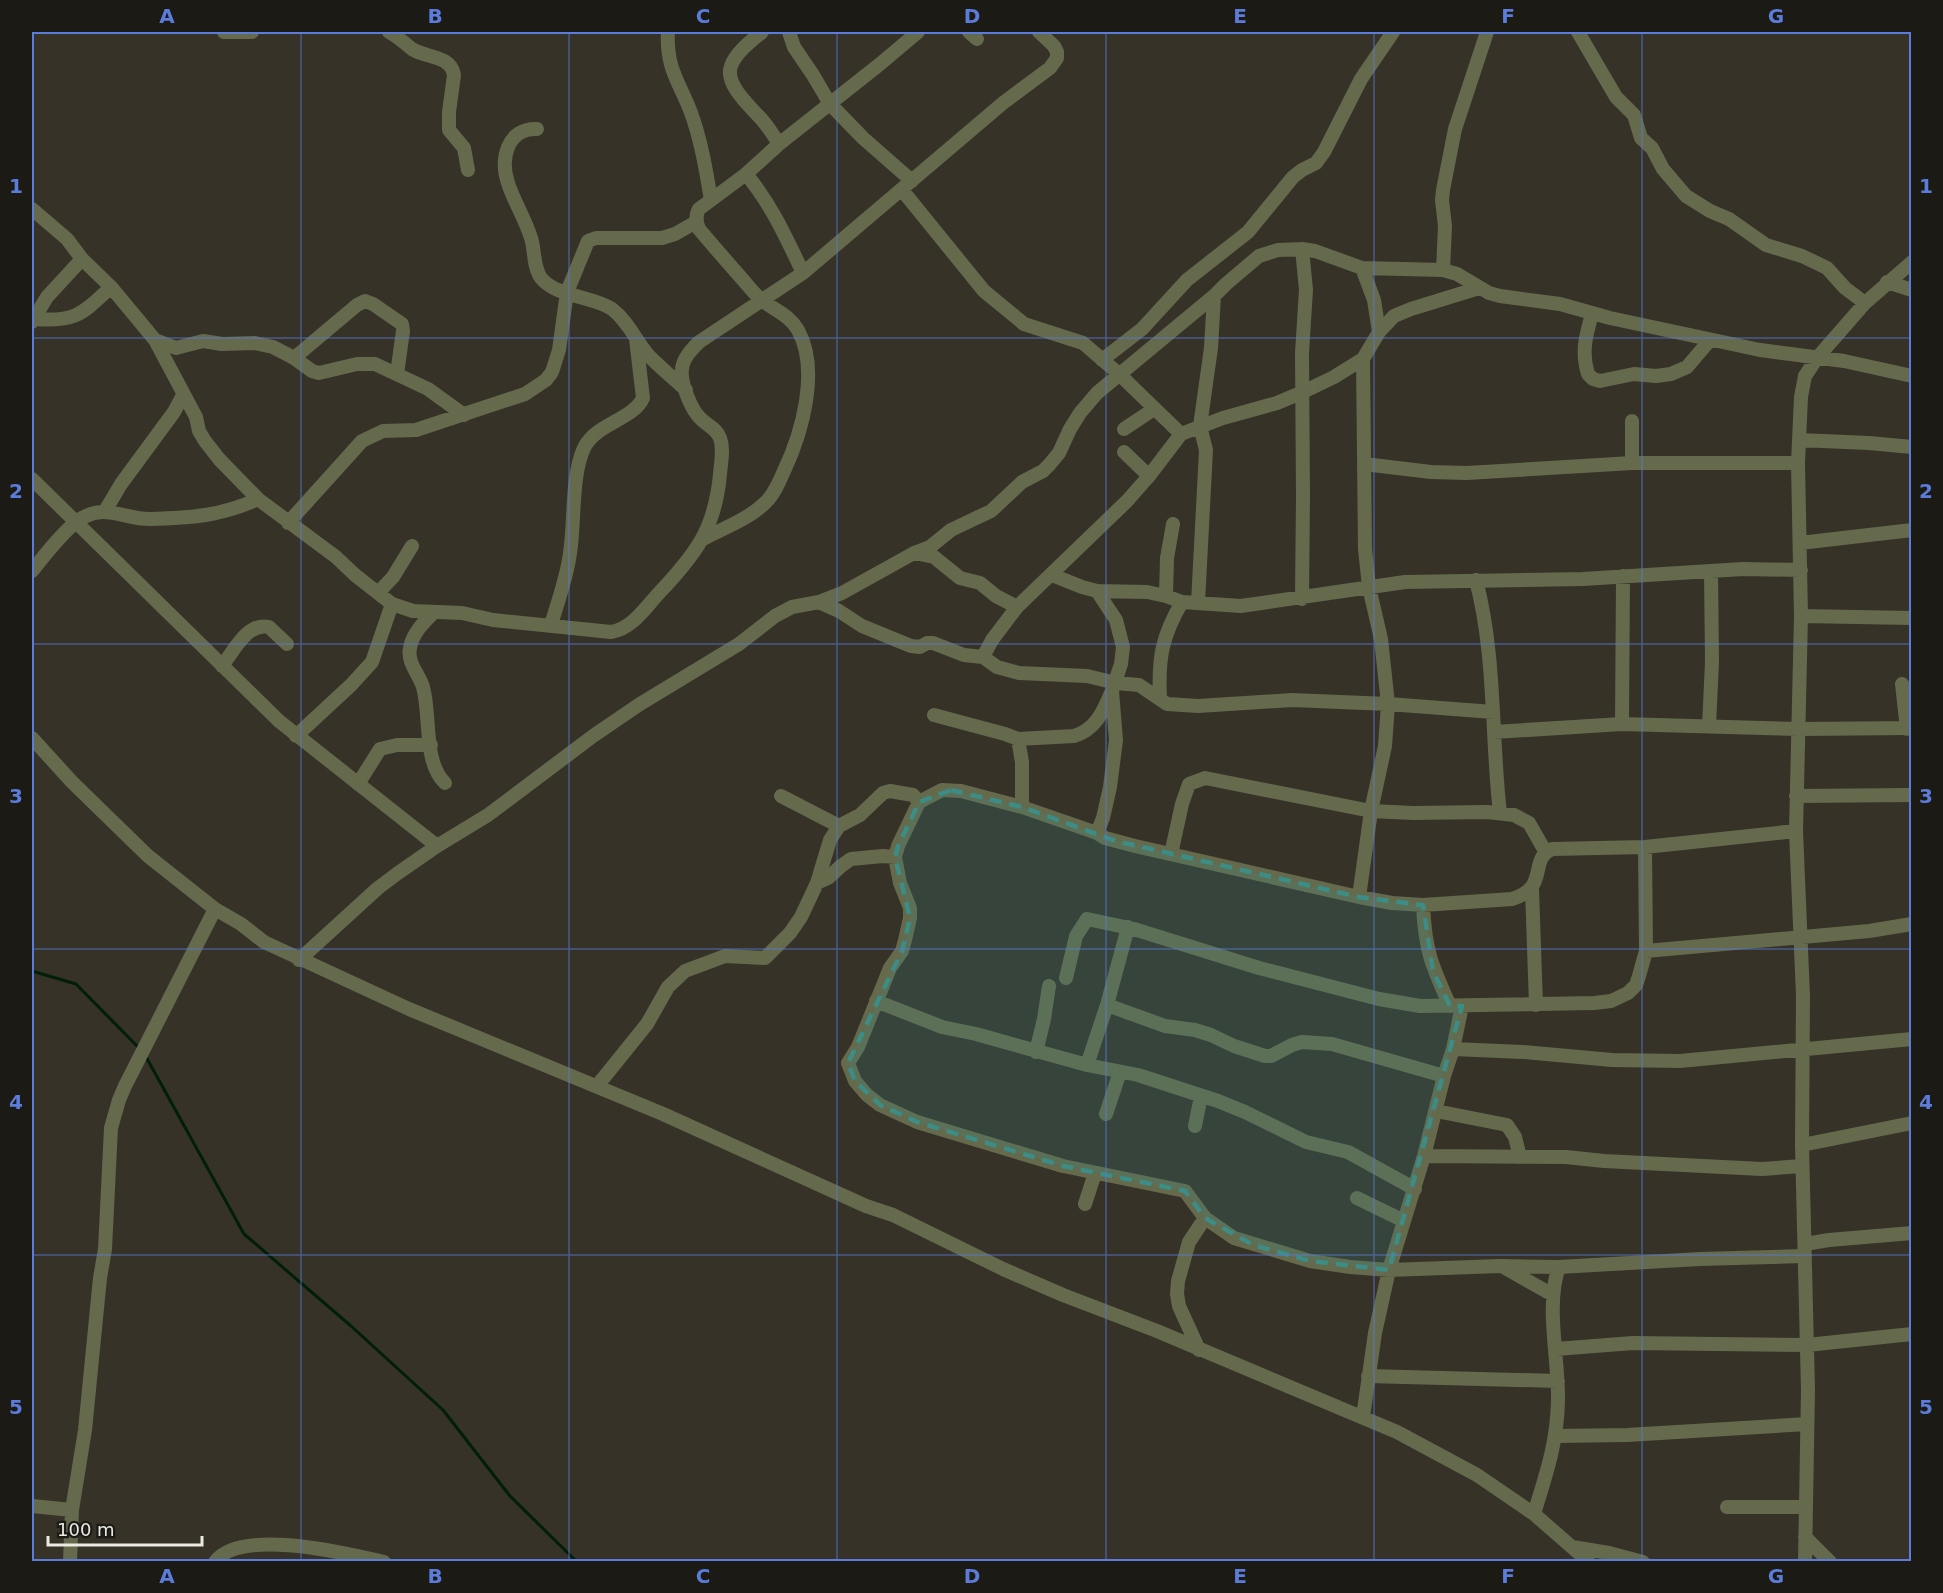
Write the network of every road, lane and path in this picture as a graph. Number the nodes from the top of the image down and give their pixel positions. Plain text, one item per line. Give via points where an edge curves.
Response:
1 (224, 32) edge
2 (252, 32) edge
3 (389, 32) edge
4 (668, 32) edge
5 (762, 32) edge
6 (789, 32) edge
7 (918, 32) edge
8 (1039, 32) edge
9 (1393, 32) edge
10 (1487, 32) edge
11 (1578, 32) edge
12 (830, 104) junction
13 (537, 129) dead end
14 (779, 144) junction
15 (468, 170) dead end
16 (746, 174) junction
17 (907, 186) junction
18 (711, 200) junction
19 (32, 208) edge
20 (696, 222) junction
21 (1302, 249) junction
22 (82, 259) junction
23 (1911, 262) edge
24 (1362, 268) junction
25 (1443, 270) junction
26 (803, 273) junction
27 (1887, 282) junction
28 (111, 287) junction
29 (1479, 288) junction
30 (1911, 290) edge
31 (567, 292) junction
32 (1214, 296) junction
33 (762, 301) junction
34 (1865, 303) junction
35 (1592, 314) junction
36 (33, 320) edge
37 (1379, 332) junction
38 (636, 339) junction
39 (155, 340) junction
40 (1710, 340) junction
41 (294, 358) junction
42 (1817, 358) junction
43 (1363, 359) junction
44 (1102, 360) junction
45 (397, 374) junction
46 (1119, 374) junction
47 (1911, 376) edge
48 (686, 390) junction
49 (1303, 392) junction
50 (183, 395) junction
51 (1154, 408) junction
52 (464, 415) junction
53 (1632, 421) dead end
54 (1200, 426) junction
55 (1124, 429) dead end
56 (1181, 434) junction
57 (1799, 440) junction
58 (1911, 447) edge
59 (1124, 452) dead end
60 (1632, 462) junction
61 (1798, 463) junction
62 (1364, 464) junction
63 (1149, 476) junction
64 (32, 479) edge
65 (258, 500) junction
66 (105, 511) junction
67 (75, 522) junction
68 (288, 523) junction
69 (1173, 524) dead end
70 (1911, 530) edge
71 (703, 539) junction
72 (1800, 543) junction
73 (412, 546) dead end
74 (914, 553) junction
75 (1801, 570) junction
76 (32, 571) edge
77 (1711, 571) junction
78 (1052, 575) junction
79 (1623, 576) junction
80 (1476, 580) junction
81 (1369, 587) junction
82 (1097, 591) junction
83 (378, 593) junction
84 (1166, 596) junction
85 (1302, 598) junction
86 (819, 602) junction
87 (1182, 602) junction
88 (1198, 603) junction
89 (392, 604) junction
90 (1017, 607) junction
91 (433, 613) junction
92 (1801, 616) junction
93 (1911, 618) edge
94 (551, 625) junction
95 (287, 644) dead end
96 (983, 657) junction
97 (222, 666) junction
98 (1902, 684) dead end
99 (1114, 687) junction
100 (1160, 698) junction
101 (1388, 704) junction
102 (1492, 712) junction
103 (934, 715) dead end
104 (1622, 724) junction
105 (1709, 726) junction
106 (1798, 729) junction
107 (1909, 729) edge
108 (1494, 732) junction
109 (296, 736) junction
110 (32, 738) edge
111 (1018, 739) junction
112 (431, 745) junction
113 (445, 783) dead end
114 (358, 784) junction
115 (1911, 795) edge
116 (781, 796) dead end
117 (1796, 796) junction
118 (920, 802) junction
119 (1022, 807) junction
120 (1371, 811) junction
121 (1500, 813) junction
122 (839, 826) junction
123 (1796, 831) junction
124 (1097, 833) junction
125 (437, 846) junction
126 (1645, 846) junction
127 (1545, 851) junction
128 (1171, 854) junction
129 (895, 857) junction
130 (817, 883) junction
131 (1532, 889) junction
132 (1359, 897) junction
133 (1423, 905) junction
134 (215, 909) junction
135 (1911, 924) edge
136 (1128, 927) junction
137 (1801, 938) junction
138 (1646, 951) junction
139 (299, 960) junction
140 (1066, 978) dead end
141 (1049, 986) dead end
142 (876, 1001) junction
143 (1107, 1005) junction
144 (1536, 1005) junction
145 (1456, 1006) junction
146 (1911, 1039) edge
147 (1453, 1049) junction
148 (1803, 1050) junction
149 (1036, 1052) junction
150 (1087, 1065) junction
151 (1120, 1072) junction
152 (1444, 1076) junction
153 (597, 1086) junction
154 (1201, 1096) junction
155 (1436, 1111) junction
156 (1106, 1114) dead end
157 (1911, 1123) edge
158 (1195, 1126) dead end
159 (1802, 1145) junction
160 (1424, 1156) junction
161 (1520, 1157) junction
162 (1802, 1166) junction
163 (1095, 1173) junction
164 (1415, 1189) junction
165 (1357, 1198) dead end
166 (1084, 1204) dead end
167 (1205, 1218) junction
168 (1404, 1221) junction
169 (1911, 1233) edge
170 (1805, 1250) junction
171 (1500, 1266) junction
172 (1559, 1267) junction
173 (1389, 1270) junction
174 (1552, 1295) junction
175 (1911, 1334) edge
176 (1807, 1345) junction
177 (1556, 1349) junction
178 (1199, 1350) junction
179 (1368, 1376) junction
180 (1558, 1381) junction
181 (1363, 1417) junction
182 (1807, 1424) junction
183 (1556, 1436) junction
184 (32, 1506) edge
185 (1727, 1507) dead end
186 (1806, 1507) junction
187 (72, 1510) junction
188 (1533, 1514) junction
189 (1805, 1537) junction
190 (1572, 1547) junction
191 (70, 1562) edge
192 (216, 1562) edge
193 (384, 1562) edge
194 (1589, 1562) edge
195 (1643, 1562) edge
196 (1805, 1562) edge
197 (1830, 1562) edge

1 - 2 street
3 - 15 street via 413,50 444,60 453,69 449,130 464,148
4 - 18 street via 670,67 690,111
5 - 14 street via 737,55 730,73 733,84
6 - 12 street via 794,47
7 - 12 street
8 - 17 street via 1057,52 1050,68
9 - 44 street via 1361,79 1316,163 1293,177 1248,232 1187,280 1142,329
10 - 25 street via 1455,129 1443,190
11 - 34 street via 1616,97 1634,115 1641,138 1686,196 1766,245 1827,268
12 - 14 street
12 - 17 street
13 - 31 street via 515,135 508,143 508,182 523,214 541,277
14 - 16 street
16 - 18 street
16 - 26 street via 778,219
17 - 26 street
17 - 44 street via 984,291 1024,324 1083,343
18 - 20 street via 699,209
19 - 22 street via 67,239
20 - 31 street via 662,238 588,241
20 - 33 street
21 - 24 street
21 - 32 street via 1259,256
21 - 49 street via 1306,290
22 - 28 street
22 - 36 street via 47,297
23 - 27 street
24 - 25 street
24 - 37 street via 1374,300
25 - 29 street
26 - 33 street
27 - 30 street
27 - 34 street
28 - 36 street via 82,313 70,318
28 - 39 street
29 - 35 street via 1500,296
29 - 37 street via 1394,316
31 - 38 street via 610,308
31 - 52 street via 559,350 546,380 525,394
32 - 46 street
32 - 54 street
33 - 48 street via 699,342 689,353 682,369
33 - 71 street via 787,316 802,339 807,394 801,428 776,489 767,501 738,522
34 - 42 street
35 - 40 street
35 - 40 street via 1584,351 1588,374 1600,381 1631,374 1656,376 1677,372 1687,367
37 - 43 street
38 - 48 street
38 - 94 street via 643,398 637,407 594,434 583,451 570,554
39 - 41 street via 176,348 203,341 255,343
39 - 50 street
40 - 42 street
41 - 45 street via 319,373 365,362
41 - 45 street via 365,301 402,324
42 - 47 street
42 - 57 street via 1802,386
43 - 49 street
43 - 62 street
44 - 46 street
45 - 52 street via 428,389
46 - 51 street
46 - 74 street via 1080,413 1059,453 1043,471 1022,482 991,511
48 - 71 street via 693,410 715,429 722,447 714,513
49 - 54 street
49 - 85 street
50 - 65 street via 205,441
50 - 66 street
51 - 55 street
51 - 56 street
52 - 68 street via 416,430 382,431 362,441
53 - 60 street
54 - 56 street
54 - 88 street via 1206,450
56 - 63 street
57 - 58 street
57 - 61 street
59 - 63 street
60 - 61 street
60 - 62 street via 1467,473
61 - 72 street
62 - 81 street
63 - 78 street
64 - 67 street
65 - 66 street via 202,516 147,519
65 - 68 street
66 - 67 street
67 - 76 street
67 - 97 street
68 - 83 street
69 - 84 street
70 - 72 street
71 - 94 street via 641,614 620,631
72 - 75 street
73 - 83 street
74 - 86 street via 851,589
74 - 90 street via 934,557 960,578 980,583
75 - 77 street
75 - 92 street
77 - 79 street
77 - 105 street
78 - 82 street
78 - 90 street
79 - 80 street
79 - 104 street
80 - 81 street
80 - 102 street via 1485,613
81 - 85 street
81 - 101 street via 1381,639
82 - 84 street
82 - 99 street via 1116,620 1122,638 1121,664
83 - 89 street
84 - 87 street
85 - 88 street via 1241,606
86 - 96 street via 862,626 911,646 933,643
86 - 125 street via 792,607 775,616 739,644 640,704 488,815
87 - 88 street
87 - 100 street via 1163,642
89 - 91 street
89 - 109 street via 372,662
90 - 96 street
91 - 94 street
91 - 112 street via 418,630 409,652 423,688
92 - 93 street
92 - 106 street
95 - 97 street via 268,627 258,626
96 - 99 street via 997,667 1019,673 1087,676
97 - 109 street
98 - 107 street
99 - 100 street via 1139,685
99 - 111 street via 1095,723 1081,734
99 - 124 street via 1116,740 1110,787
100 - 101 street via 1167,704 1198,706 1292,700
101 - 102 street
101 - 120 street via 1385,746
102 - 108 street
103 - 111 street
104 - 105 street
104 - 108 street
105 - 106 street
106 - 107 street
106 - 117 street
108 - 121 street
109 - 114 street
110 - 134 street via 148,856
111 - 119 street
112 - 113 street via 436,769
112 - 114 street via 380,749
114 - 125 street
115 - 117 street
116 - 122 street
117 - 123 street
118 - 119 street via 951,790
118 - 122 street via 914,795 883,793 860,815
118 - 129 street
119 - 124 street
120 - 121 street
120 - 128 street via 1205,778 1189,784
120 - 132 street
121 - 127 street via 1529,823
122 - 130 street via 830,840
123 - 126 street
123 - 137 street
124 - 128 street
125 - 139 street via 378,888
126 - 127 street
126 - 138 street
127 - 131 street
128 - 132 street
129 - 130 street via 851,859
129 - 142 street via 910,918 902,951
130 - 153 street via 790,933 765,958 725,956 695,966 676,978 647,1024
131 - 133 street via 1512,899
131 - 144 street
132 - 133 street
133 - 145 street via 1433,971
134 - 139 street
134 - 187 street via 125,1086 114,1116 105,1249
135 - 137 street
136 - 140 street via 1087,919 1076,936
136 - 143 street
136 - 145 street via 1259,968 1379,999 1420,1006
137 - 138 street
137 - 148 street
138 - 144 street via 1636,985 1628,993 1594,1003
139 - 153 street
141 - 149 street
142 - 149 street via 942,1027
142 - 163 street via 848,1064 867,1095 916,1122
143 - 150 street
143 - 152 street via 1165,1026 1211,1035 1265,1056 1313,1041
144 - 145 street
145 - 147 street
146 - 148 street
147 - 148 street via 1653,1061
147 - 152 street
148 - 159 street
149 - 150 street
150 - 151 street
151 - 154 street
151 - 156 street
152 - 155 street
153 - 178 street via 893,1215 1003,1269
154 - 158 street
154 - 164 street via 1245,1112 1306,1142 1348,1152
155 - 160 street
155 - 161 street via 1507,1125
157 - 159 street
159 - 162 street
160 - 161 street
160 - 164 street
161 - 162 street via 1762,1169
162 - 170 street
163 - 166 street
163 - 167 street via 1185,1191
164 - 168 street
165 - 168 street
167 - 173 street via 1234,1238 1310,1261
167 - 178 street via 1189,1242 1177,1294
168 - 173 street
169 - 170 street via 1829,1240
170 - 172 street
170 - 176 street
171 - 172 street
171 - 173 street
171 - 174 street
172 - 174 street
173 - 179 street
174 - 177 street
175 - 176 street
176 - 177 street via 1633,1343
176 - 182 street
177 - 180 street
178 - 181 street
179 - 180 street
179 - 181 street
180 - 183 street
181 - 188 street via 1478,1475
182 - 183 street
182 - 186 street
183 - 188 street
184 - 187 street
185 - 186 street
186 - 189 street
187 - 191 street
188 - 190 street
189 - 196 street
189 - 197 street
190 - 194 street
190 - 195 street
192 - 193 street via 231,1549 263,1545 326,1549

